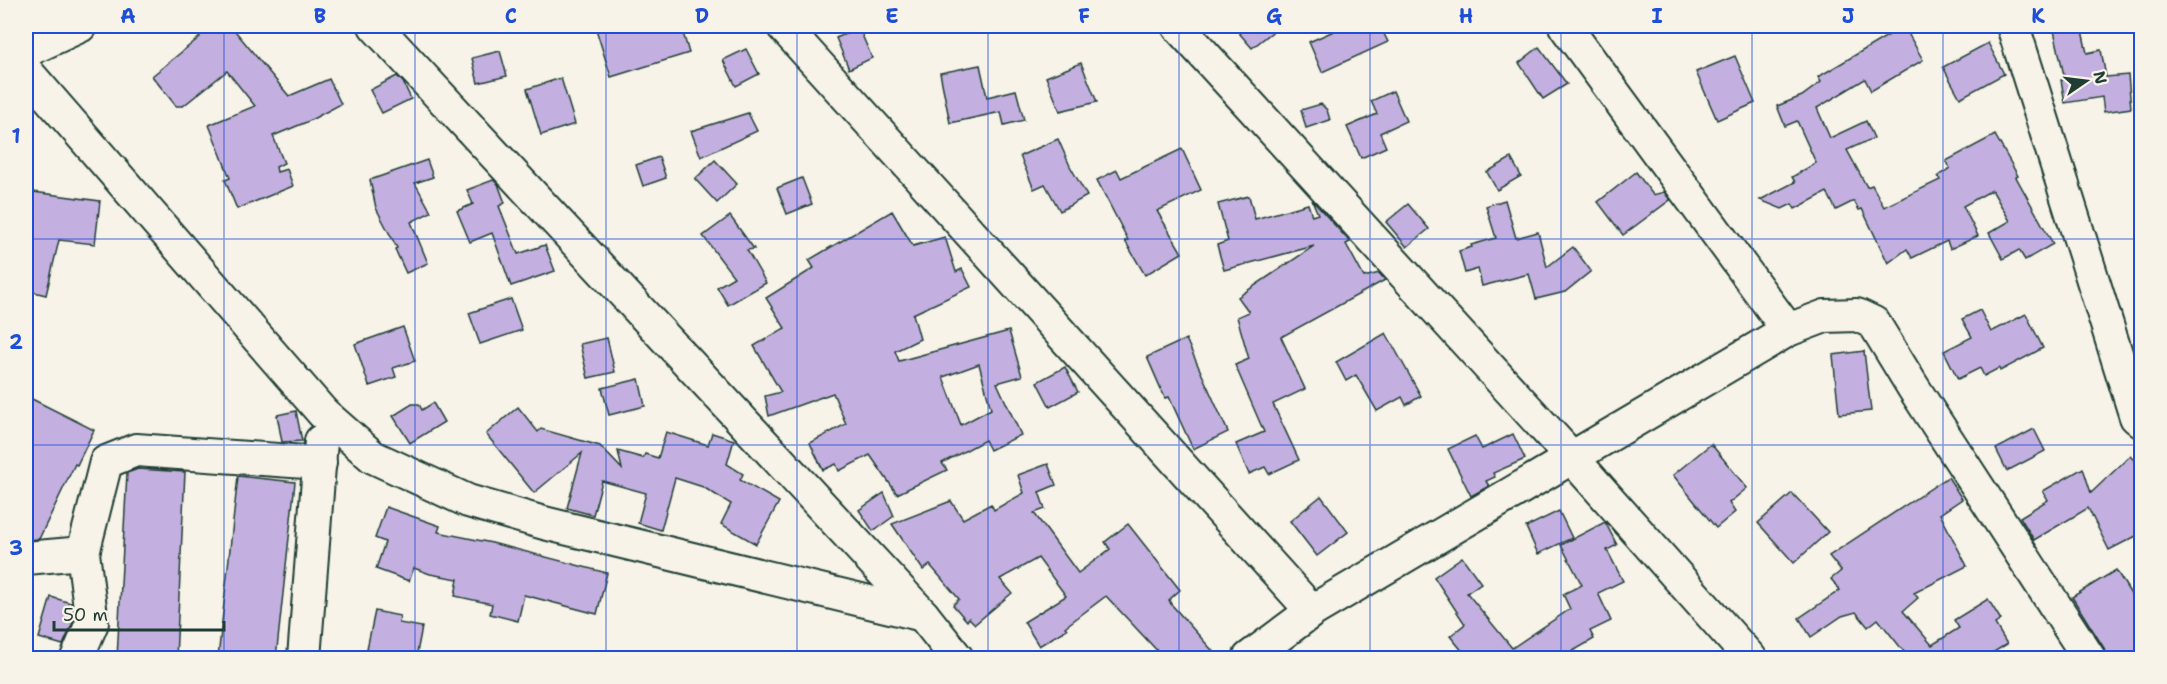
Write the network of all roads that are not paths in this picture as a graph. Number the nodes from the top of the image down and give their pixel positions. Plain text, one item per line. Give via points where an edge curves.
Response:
1 (80, 26) edge
2 (375, 26) edge
3 (783, 26) edge
4 (1178, 26) edge
5 (1565, 26) edge
6 (2013, 26) edge
7 (26, 51) edge
8 (26, 71) edge
9 (1788, 330) junction
10 (324, 413) junction
11 (2142, 422) edge
12 (1573, 459) junction
13 (320, 463) junction
14 (83, 553) junction
15 (26, 558) edge
16 (1312, 611) junction
17 (923, 615) junction
18 (77, 658) edge
19 (304, 658) edge
20 (957, 658) edge
21 (1249, 658) edge
22 (1750, 658) edge
23 (2089, 658) edge

1 - 7 street
2 - 17 street
3 - 16 street
4 - 12 street
5 - 9 street
6 - 11 street via 2132,406
8 - 10 street
9 - 12 street
9 - 23 street via 1825,316 1857,315 1874,323
10 - 13 street
10 - 17 street via 373,457 468,501
12 - 16 street
12 - 22 street
13 - 14 street via 136,450 106,462
13 - 19 street
14 - 15 street
14 - 18 street via 92,623
16 - 21 street
17 - 20 street

